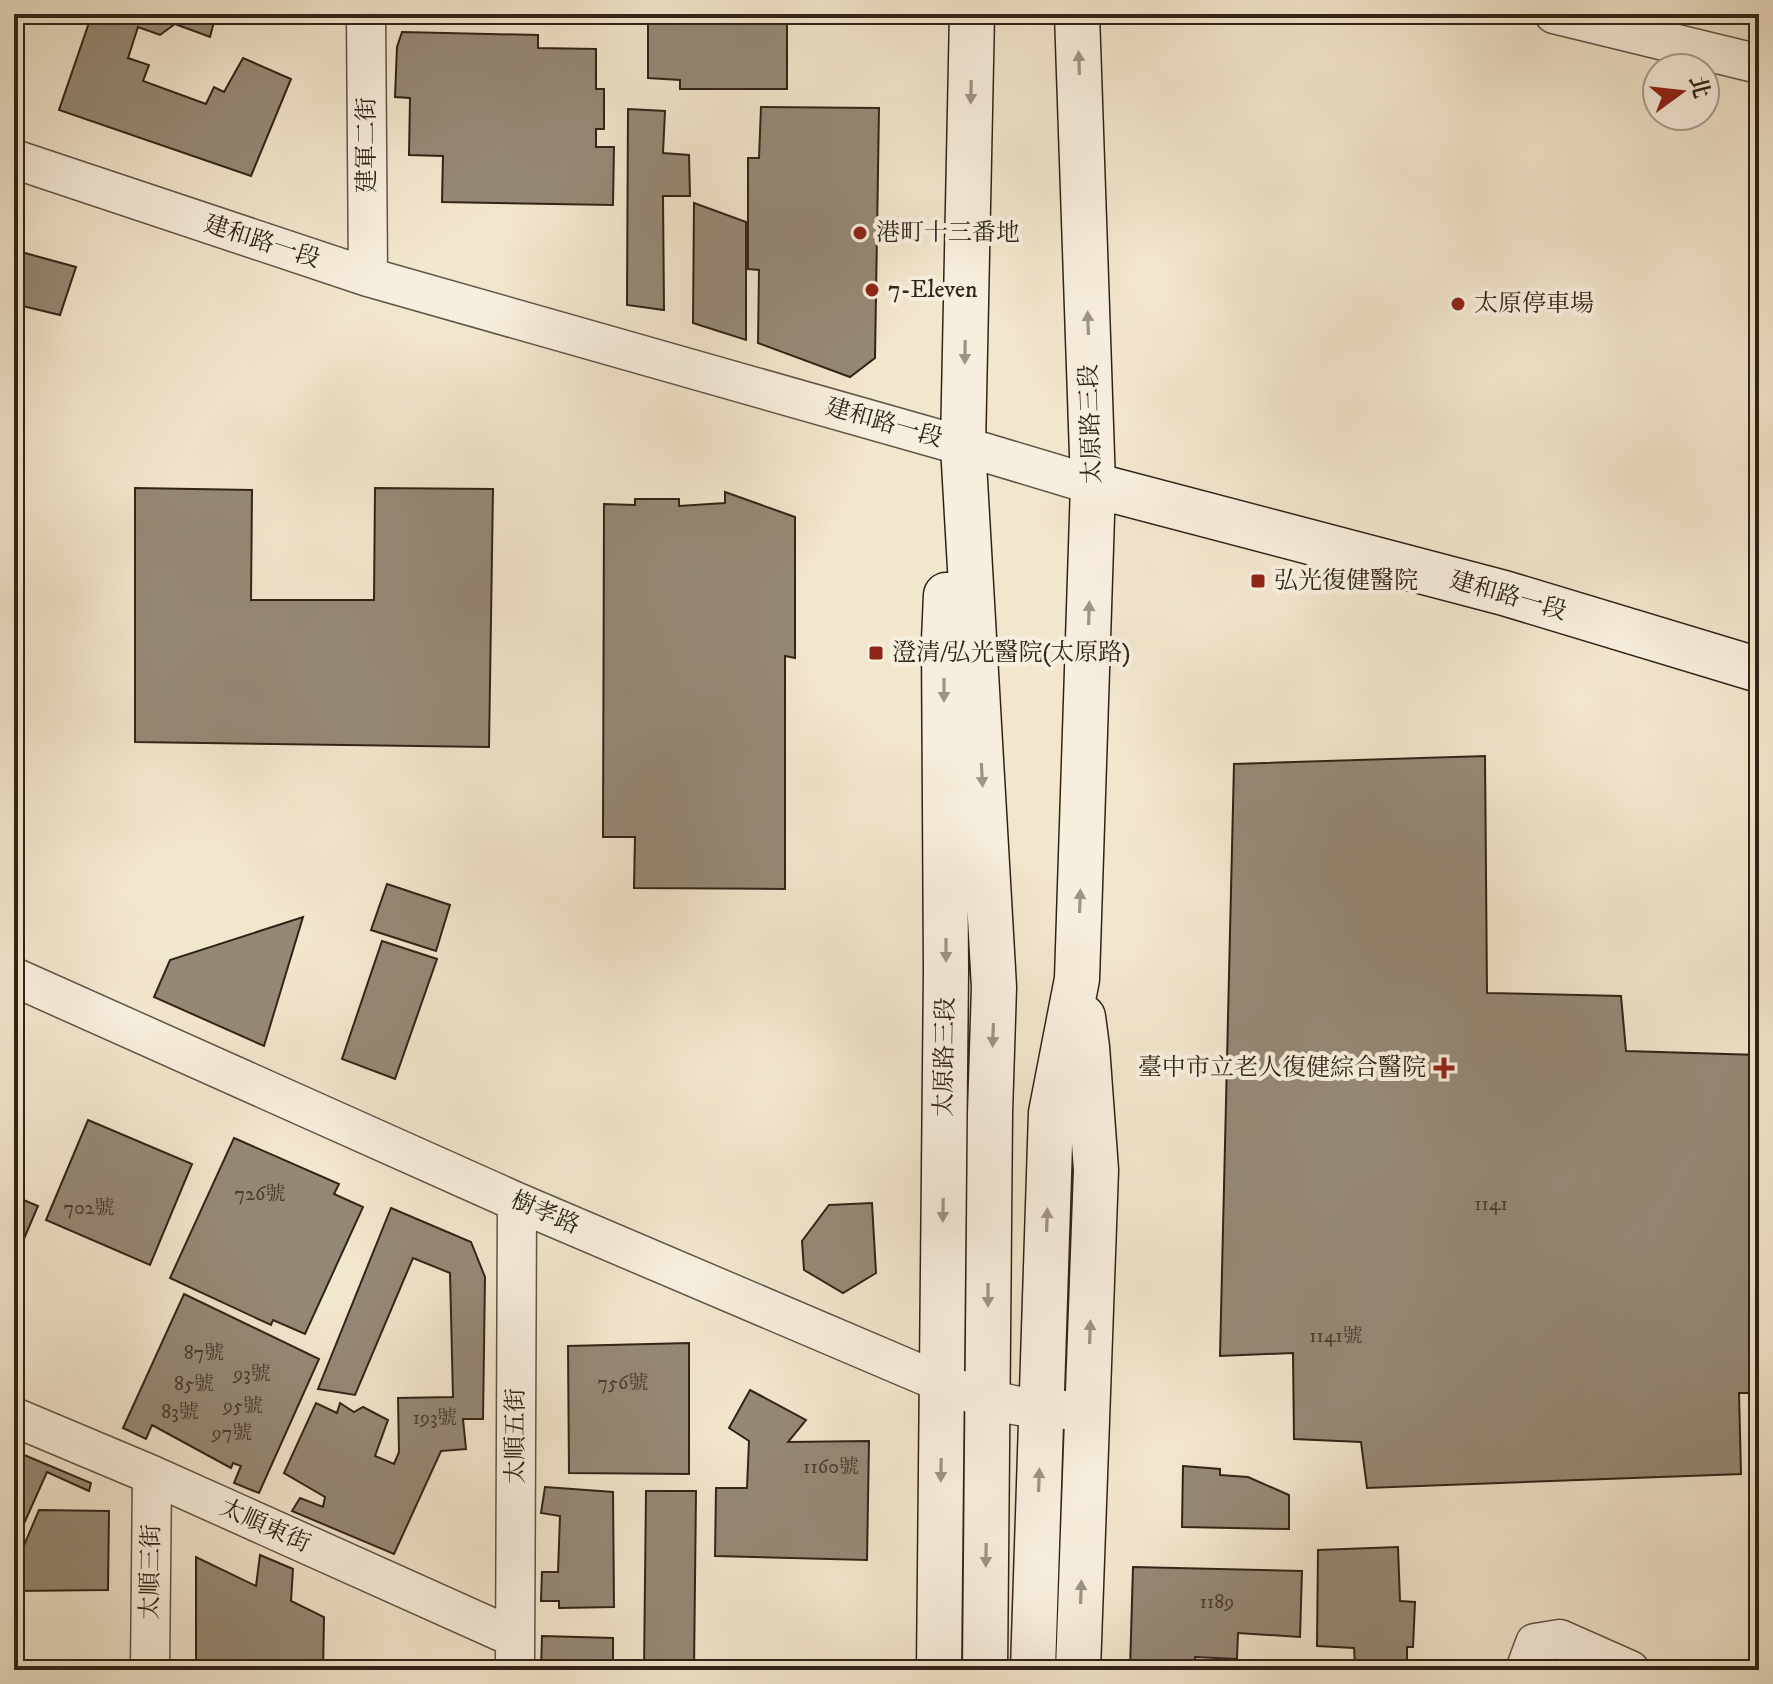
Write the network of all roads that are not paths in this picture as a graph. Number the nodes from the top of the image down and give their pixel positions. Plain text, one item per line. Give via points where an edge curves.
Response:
1 (366, 14) edge
2 (972, 14) edge
3 (1077, 14) edge
4 (1554, 14) edge
5 (1759, 64) edge
6 (14, 159) edge
7 (368, 277) junction
8 (963, 446) junction
9 (1093, 485) junction
10 (1759, 670) edge
11 (14, 977) edge
12 (1077, 979) junction
13 (517, 1202) junction
14 (942, 1383) junction
15 (987, 1400) junction
16 (1041, 1410) junction
17 (1087, 1410) junction
18 (14, 1417) edge
19 (152, 1475) junction
20 (515, 1654) edge
21 (150, 1670) edge
22 (939, 1670) edge
23 (985, 1670) edge
24 (1033, 1670) edge
25 (1078, 1670) edge
26 (1525, 1670) edge
27 (1630, 1670) edge

1 - 7 street, 建軍二街
2 -> 8 main road, 太原路三段
9 -> 3 main road, 太原路三段
4 - 5 street
6 - 7 street, 建和路一段
7 - 8 street, 建和路一段
8 - 9 street, 建和路一段
8 -> 14 main road, 太原路三段 via 948,540 944,640
8 -> 15 main road, 太原路三段 via 994,987
9 - 10 main road, 建和路一段 via 1504,593
12 -> 9 main road, 太原路三段
11 - 13 street, 樹孝路
16 -> 12 main road, 太原路三段 via 1051,1113
17 -> 12 main road, 太原路三段 via 1096,1170
13 - 14 street, 樹孝路
13 - 20 street, 太順五街
14 - 15 street, 樹孝路
14 -> 22 main road, 太原路三段
15 - 16 street, 樹孝路
15 -> 23 main road, 太原路三段
16 - 17 street, 樹孝路
24 -> 16 main road, 太原路三段
25 -> 17 main road, 太原路三段
18 - 19 street, 太順東街
19 - 20 street, 太順東街
19 - 21 street, 太順三街
26 - 27 street via 1535,1643 1560,1639

